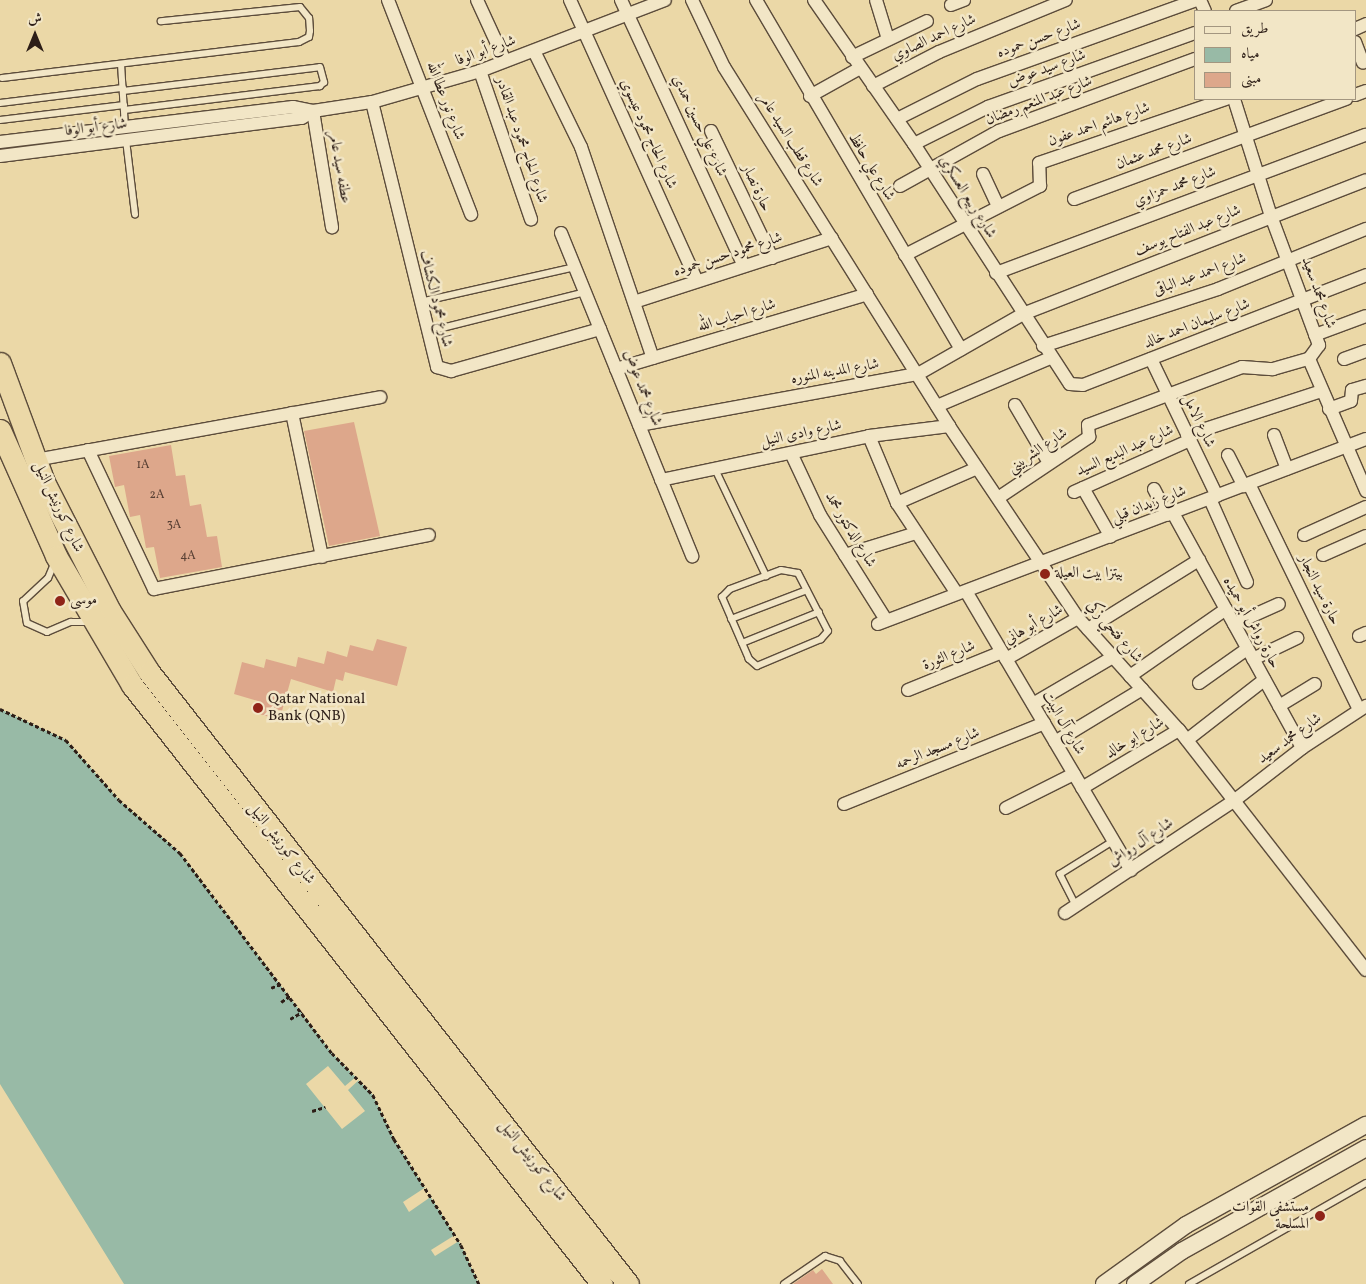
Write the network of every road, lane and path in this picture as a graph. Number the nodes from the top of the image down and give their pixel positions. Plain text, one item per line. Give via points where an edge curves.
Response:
1 (388, 0) edge
2 (477, 0) edge
3 (570, 0) edge
4 (621, 0) edge
5 (692, 0) edge
6 (756, 0) edge
7 (814, 0) edge
8 (876, 0) edge
9 (964, 0) edge
10 (1066, 0) edge
11 (1198, 0) edge
12 (1266, 0) edge
13 (659, 1) edge
14 (951, 5) dead end
15 (1239, 10) edge
16 (628, 14) junction
17 (926, 21) dead end
18 (161, 22) dead end
19 (584, 31) junction
20 (1194, 33) edge
21 (888, 39) junction
22 (1356, 45) edge
23 (534, 50) junction
24 (852, 57) junction
25 (1194, 59) edge
26 (505, 61) junction
27 (121, 64) junction
28 (1362, 64) dead end
29 (860, 68) junction
30 (480, 71) junction
31 (2, 78) dead end
32 (873, 86) junction
33 (123, 89) junction
34 (423, 89) junction
35 (810, 96) junction
36 (1223, 100) edge
37 (1234, 100) edge
38 (1343, 100) edge
39 (372, 102) junction
40 (0, 103) edge
41 (124, 107) junction
42 (313, 111) junction
43 (897, 119) junction
44 (0, 120) edge
45 (125, 127) junction
46 (711, 131) dead end
47 (1366, 135) edge
48 (1246, 136) junction
49 (126, 140) junction
50 (0, 142) edge
51 (914, 144) junction
52 (0, 156) edge
53 (930, 169) junction
54 (1258, 173) junction
55 (983, 174) dead end
56 (1366, 180) edge
57 (900, 186) dead end
58 (1074, 199) dead end
59 (998, 206) junction
60 (135, 214) dead end
61 (471, 214) dead end
62 (1271, 216) junction
63 (532, 218) dead end
64 (964, 222) junction
65 (332, 227) dead end
66 (1366, 229) edge
67 (561, 233) dead end
68 (832, 238) junction
69 (905, 255) junction
70 (772, 258) junction
71 (1288, 259) junction
72 (744, 266) junction
73 (575, 267) junction
74 (996, 273) junction
75 (1366, 275) edge
76 (697, 282) junction
77 (585, 292) junction
78 (868, 294) junction
79 (1303, 300) junction
80 (418, 302) junction
81 (634, 302) junction
82 (1023, 314) junction
83 (1366, 316) edge
84 (600, 329) junction
85 (425, 333) junction
86 (1316, 335) junction
87 (1043, 346) junction
88 (961, 349) junction
89 (1366, 351) edge
90 (653, 358) junction
91 (1050, 358) junction
92 (1151, 359) junction
93 (1309, 359) junction
94 (1344, 359) dead end
95 (0, 363) edge
96 (616, 369) junction
97 (918, 374) junction
98 (1366, 386) edge
99 (1322, 391) junction
100 (1168, 394) junction
101 (380, 397) dead end
102 (1015, 405) dead end
103 (937, 406) junction
104 (1329, 409) junction
105 (292, 413) junction
106 (639, 425) junction
107 (949, 426) junction
108 (0, 430) edge
109 (1274, 435) dead end
110 (869, 436) junction
111 (1188, 438) junction
112 (1366, 439) edge
113 (1344, 447) junction
114 (88, 450) junction
115 (791, 453) junction
116 (1228, 455) dead end
117 (35, 460) junction
118 (1049, 463) junction
119 (977, 468) junction
120 (715, 469) junction
121 (1287, 469) junction
122 (661, 480) junction
123 (1247, 485) junction
124 (1364, 485) edge
125 (1154, 489) dead end
126 (998, 498) junction
127 (1213, 498) junction
128 (898, 503) junction
129 (1366, 506) edge
130 (1170, 514) junction
131 (916, 533) junction
132 (429, 535) dead end
133 (1304, 535) dead end
134 (1366, 536) edge
135 (1111, 537) junction
136 (1323, 554) dead end
137 (845, 555) junction
138 (56, 556) junction
139 (692, 556) dead end
140 (322, 557) junction
141 (1199, 560) junction
142 (1041, 563) junction
143 (766, 576) junction
144 (1247, 582) dead end
145 (807, 590) junction
146 (962, 593) junction
147 (1278, 604) dead end
148 (1226, 610) junction
149 (819, 612) junction
150 (1078, 618) junction
151 (731, 619) junction
152 (92, 622) junction
153 (882, 622) joint
154 (1234, 624) junction
155 (1088, 629) junction
156 (1297, 638) dead end
157 (742, 643) junction
158 (1250, 654) junction
159 (1004, 656) junction
160 (1113, 657) junction
161 (1130, 676) junction
162 (1264, 680) junction
163 (1199, 683) dead end
164 (1315, 684) dead end
165 (1142, 689) junction
166 (908, 690) dead end
167 (1033, 704) junction
168 (1279, 706) junction
169 (1363, 708) edge
170 (0, 709) edge
171 (1044, 723) junction
172 (1183, 735) junction
173 (1055, 742) junction
174 (1302, 748) junction
175 (1074, 774) junction
176 (1082, 788) junction
177 (1235, 800) junction
178 (844, 804) dead end
179 (1006, 808) dead end
180 (1113, 840) junction
181 (1131, 870) junction
182 (1076, 906) junction
183 (1065, 913) dead end
184 (1366, 970) edge
185 (281, 984) junction
186 (271, 988) dead end
187 (290, 996) junction
188 (281, 1002) dead end
189 (302, 1012) junction
190 (290, 1019) dead end
191 (325, 1107) dead end
192 (312, 1111) dead end
193 (1366, 1125) edge
194 (1366, 1148) edge
195 (1366, 1183) edge
196 (479, 1284) edge
197 (602, 1284) edge
198 (628, 1284) edge
199 (784, 1284) edge
200 (858, 1284) edge
201 (1104, 1284) edge
202 (1135, 1284) edge
203 (1189, 1284) edge

1 - 34 street, شارع نور عطا الله
2 - 26 street
3 - 19 street, شارع الحاج محمود عيسوي
4 - 16 street, شارع علي حسين حمدي
5 - 68 street, شارع قطب السيد عامر via 724,67
6 - 35 street, شارع علي حافظ
7 - 24 street, شارع ربيع العسكري
8 - 21 street
9 - 14 street
10 - 32 street, شارع احمد الصاوي via 947,48
11 - 43 street, شارع حسن حموده via 977,79
12 - 15 street
13 - 16 street, شارع أبو الوفا
16 - 19 street, شارع أبو الوفا
16 - 72 street, شارع علي حسين حمدي
17 - 21 street
18 - 27 lane via 300,7 309,18 310,30 309,36 299,42
19 - 23 street, شارع أبو الوفا
19 - 76 street, شارع الحاج محمود عيسوي
20 - 51 street, شارع سيد عوض via 988,107
21 - 24 street
22 - 28 street
23 - 26 street, شارع أبو الوفا
23 - 81 street, شارع محمد عوض via 581,148
24 - 29 street, شارع ربيع العسكري
25 - 53 street, شارع عبد المنعم رمضان via 999,131
26 - 30 street, شارع أبو الوفا
27 - 31 lane
27 - 33 lane
29 - 32 street, شارع ربيع العسكري
29 - 35 street
30 - 34 street, شارع أبو الوفا
30 - 63 street, شارع الحاج محمود عبد القادر
32 - 43 street, شارع ربيع العسكري
33 - 40 lane
33 - 41 lane
33 - 41 lane via 320,67 324,82 320,86
34 - 39 street, شارع أبو الوفا
34 - 61 street, شارع نور عطا الله
35 - 69 street, شارع علي حافظ
36 - 59 street, شارع هاشم احمد عفون via 1039,163 1036,168 1042,185
37 - 48 street, شارع محمد سعيد
38 - 48 street, شارع محمد عثمان
39 - 42 street, شارع أبو الوفا
39 - 80 street, شارع محمود الكشاف
41 - 44 lane
41 - 45 lane
42 - 45 street, شارع أبو الوفا via 293,107
42 - 49 street, شارع أبو الوفا via 295,120
42 - 65 street, عطفه سيد عامر
43 - 51 street, شارع ربيع العسكري
45 - 50 street, شارع أبو الوفا
46 - 70 street, حارة نصار
47 - 54 street, شارع محمد حمزاوي
48 - 54 street, شارع محمد سعيد
48 - 58 street, شارع محمد عثمان
49 - 52 street, شارع أبو الوفا
49 - 60 lane
51 - 53 street, شارع ربيع العسكري
53 - 57 street, شارع عبد المنعم رمضان
53 - 64 street, شارع ربيع العسكري
54 - 62 street, شارع محمد سعيد
54 - 74 street, شارع محمد حمزاوي
55 - 59 street
56 - 62 street, شارع عبد الفتاح يوسف
59 - 64 street, شارع هاشم احمد عفون
62 - 71 street, شارع محمد سعيد
62 - 82 street, شارع عبد الفتاح يوسف
64 - 69 street, شارع هاشم احمد عفون
64 - 74 street, شارع ربيع العسكري
66 - 71 street, شارع احمد عبد الباقى
67 - 73 street, شارع محمد عوض
68 - 70 street, شارع محمود حسن حموده
68 - 78 street, شارع قطب السيد عامر
69 - 88 street, شارع علي حافظ
70 - 72 street, شارع محمود حسن حموده
71 - 79 street, شارع محمد سعيد
71 - 87 street, شارع احمد عبد الباقى via 1218,289
72 - 76 street, شارع محمود حسن حموده
73 - 77 street, شارع محمد عوض
73 - 80 lane
74 - 82 street, شارع ربيع العسكري
75 - 79 street, شارع سليمان احمد خالد
76 - 81 street, شارع محمود حسن حموده
77 - 84 street, شارع محمد عوض
77 - 85 lane
78 - 90 street, شارع احباب الله
78 - 97 street, شارع فتحي زكي
79 - 86 street, شارع محمد سعيد
79 - 92 street, شارع سليمان احمد خالد
80 - 85 street, شارع محمود الكشاف
81 - 90 street, شارع محمد عوض
82 - 87 street, شارع ربيع العسكري
82 - 88 street, شارع المدينه المنوره
83 - 86 street
84 - 85 street, شارع محمود الكشاف via 443,371 436,367
84 - 96 street, شارع محمد عوض
86 - 93 street, شارع محمد سعيد via 1319,346
87 - 91 street, شارع ربيع العسكري
88 - 97 street, شارع المدينه المنوره
89 - 94 street
90 - 96 street, شارع احباب الله
91 - 92 street, شارع سليمان احمد خالد via 1064,379 1076,386
91 - 103 street
92 - 100 street, شارع الامل
93 - 99 street
93 - 100 street via 1272,369 1242,366
95 - 117 highway, شارع كورنيش النيل
96 - 106 street, شارع محمد عوض
97 - 103 street, شارع فتحي زكي
97 - 106 street, شارع المدينه المنوره
98 - 104 street via 1352,390 1351,400
99 - 104 street
99 - 111 street, شارع عبد البديع السيد
100 - 111 street, شارع الامل
100 - 118 street, شارع الشربيني via 1088,425 1089,437
101 - 105 street
102 - 118 street
103 - 107 street, شارع فتحي زكي
104 - 113 street
105 - 114 street
105 - 140 street
106 - 122 street, شارع محمد عوض
107 - 110 street, شارع وادى النيل
107 - 119 street, شارع فتحي زكي
108 - 138 highway, شارع كورنيش النيل
109 - 121 street
110 - 115 street, شارع وادى النيل
110 - 128 street, شارع آل البيت
111 - 127 street, شارع الامل
111 - 135 street, شارع عبد البديع السيد via 1078,490
112 - 113 street, شارع زيدان قبلي
113 - 121 street, شارع زيدان قبلي
113 - 124 street
114 - 117 street
114 - 140 street via 154,589
115 - 120 street, شارع وادى النيل
115 - 137 street, شارع الدكتور محمد via 820,515
116 - 123 street, حارة سيد النجار
117 - 198 highway, شارع كورنيش النيل via 75,547 149,672
118 - 126 street, شارع الشربيني
119 - 126 street, شارع فتحي زكي
119 - 128 street
120 - 122 street, شارع وادى النيل
120 - 143 lane
121 - 123 street, شارع زيدان قبلي
122 - 139 street, شارع محمد عوض
123 - 127 street, شارع زيدان قبلي
123 - 169 street, حارة سيد النجار
125 - 130 street, حارة رواش أبو حميده
126 - 142 street, شارع فتحي زكي
127 - 130 street, شارع زيدان قبلي
127 - 144 street, شارع الامل
128 - 131 street, شارع آل البيت
129 - 133 street
130 - 135 street, شارع زيدان قبلي
130 - 141 street, حارة رواش أبو حميده
131 - 137 street
131 - 146 street, شارع آل البيت
132 - 140 street
134 - 136 street
135 - 142 street, شارع زيدان قبلي
137 - 153 street, شارع الدكتور محمد
138 - 152 highway, شارع كورنيش النيل
138 - 152 lane via 48,578 23,602 23,617 40,632 71,622
141 - 148 street, حارة رواش أبو حميده
141 - 155 street
142 - 146 street, شارع زيدان قبلي
142 - 150 street, شارع فتحي زكي
143 - 145 lane via 792,570
143 - 151 lane via 724,591 722,597
145 - 149 lane
145 - 151 lane
146 - 153 street, شارع زيدان قبلي
146 - 159 street, شارع آل البيت
147 - 154 street
148 - 154 street, حارة رواش أبو حميده
148 - 161 street
149 - 157 lane
149 - 157 lane via 826,636 757,666
150 - 155 street, شارع فتحي زكي
150 - 159 street, شارع أبو هاني
151 - 157 lane
152 - 197 highway, شارع كورنيش النيل via 176,745
154 - 158 street, حارة رواش أبو حميده
155 - 160 street, شارع فتحي زكي
156 - 158 street
158 - 162 street, حارة رواش أبو حميده
158 - 163 street
159 - 166 street, شارع الثورة
159 - 167 street, شارع آل البيت
160 - 161 street, شارع فتحي زكي
160 - 167 street
161 - 165 street, شارع فتحي زكي
162 - 168 street, حارة رواش أبو حميده
162 - 172 street, شارع ابو خالد
164 - 168 street
165 - 172 street, شارع فتحي زكي
165 - 173 street
167 - 171 street, شارع آل البيت
168 - 174 street, حارة رواش أبو حميده
169 - 174 street, شارع محمد سعيد
170 - 185 path via 66,740 119,800 180,853
171 - 173 street, شارع آل البيت
171 - 178 street, شارع مسجد الرحمه
172 - 176 street, شارع ابو خالد
172 - 177 street, شارع فتحي زكي
173 - 175 street, شارع آل البيت
174 - 177 street, شارع محمد سعيد
175 - 176 street, شارع آل البيت
175 - 179 street
176 - 180 street, شارع آل البيت
177 - 181 street, شارع آل رواش
177 - 184 street, شارع فتحي زكي
180 - 181 street, شارع آل البيت
180 - 182 lane via 1060,874
181 - 182 street, شارع آل رواش
182 - 183 street, شارع آل رواش
185 - 186 path
185 - 187 path
187 - 188 path
187 - 189 path
189 - 190 path
189 - 196 path via 332,1053 373,1095
191 - 192 path
193 - 201 street via 1186,1225
194 - 202 street via 1182,1251
195 - 203 lane
199 - 200 lane via 824,1256 840,1260

